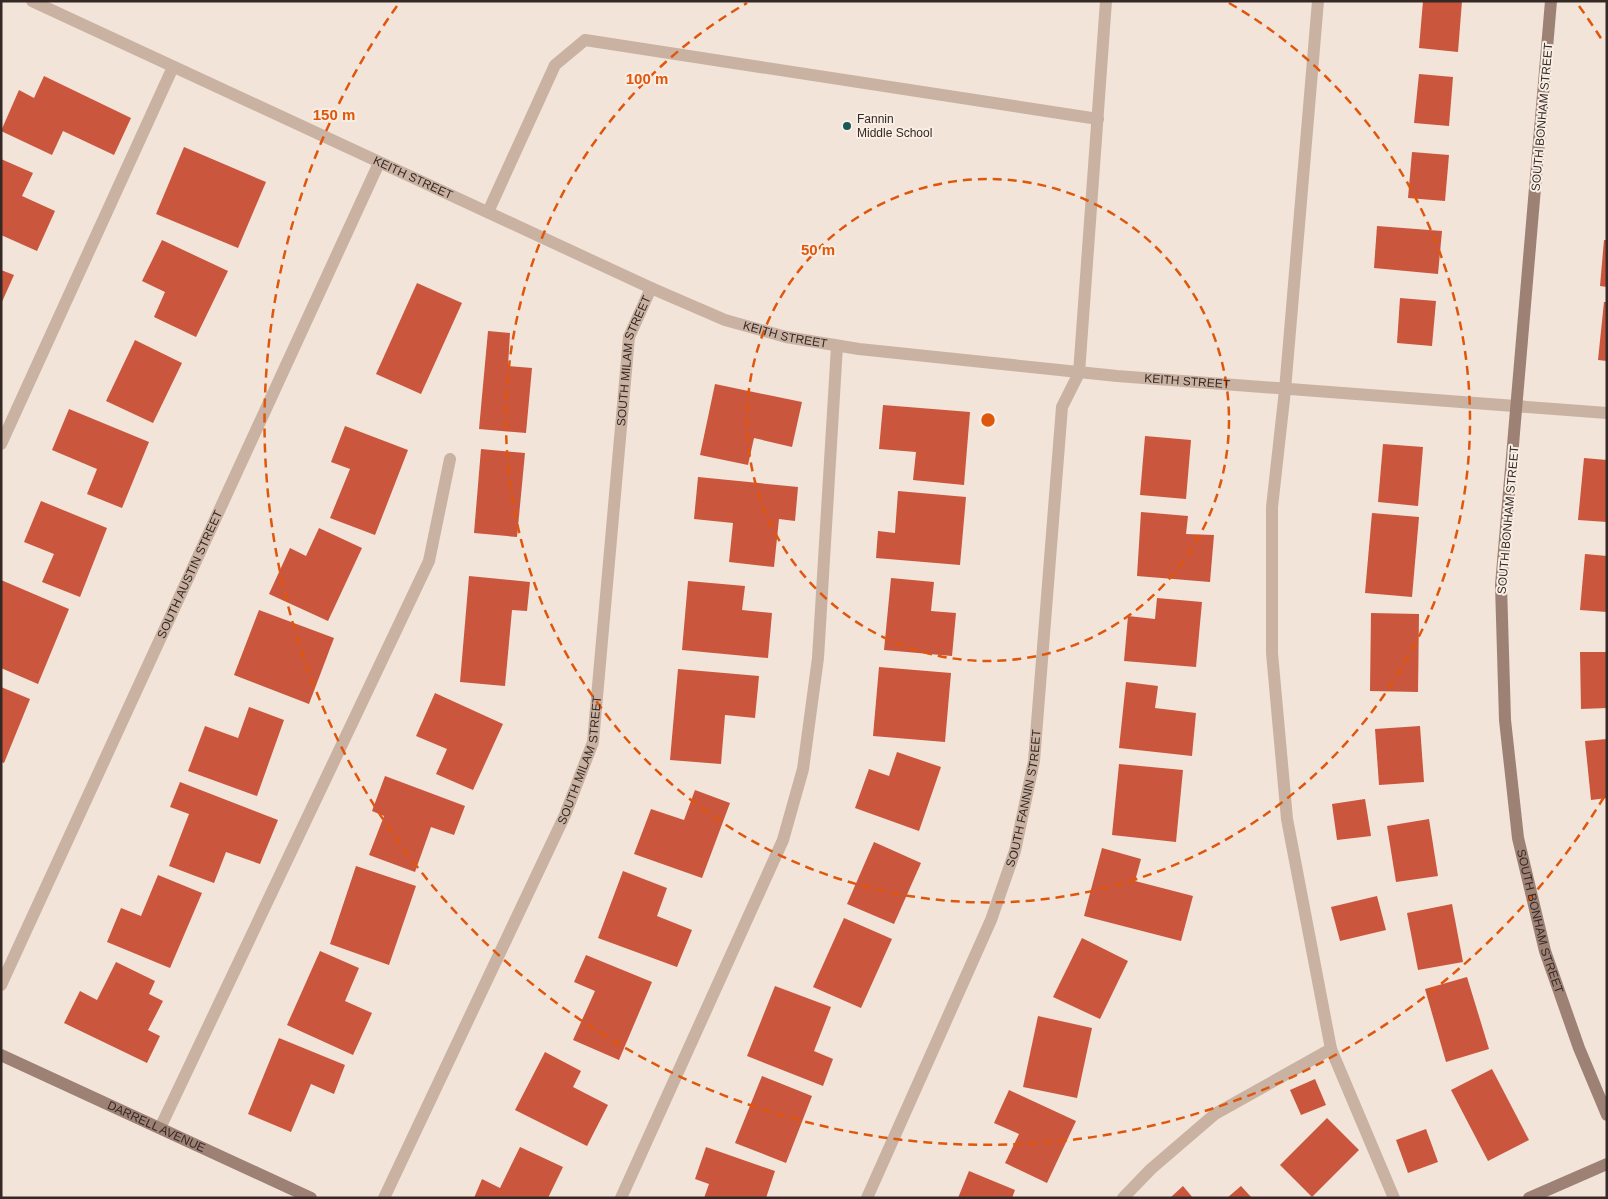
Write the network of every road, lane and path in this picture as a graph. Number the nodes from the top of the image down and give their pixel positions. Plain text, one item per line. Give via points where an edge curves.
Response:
1 (32, 1) edge
2 (1106, 1) edge
3 (1318, 1) edge
4 (1551, 1) edge
5 (173, 67) junction
6 (1098, 119) junction
7 (380, 163) junction
8 (488, 212) junction
9 (651, 288) junction
10 (837, 346) junction
11 (1079, 373) junction
12 (1285, 390) junction
13 (1518, 405) junction
14 (1607, 413) edge
15 (1, 444) edge
16 (450, 459) dead end
17 (1, 985) edge
18 (1331, 1049) junction
19 (1, 1055) edge
20 (1607, 1115) edge
21 (160, 1128) junction
22 (1607, 1164) edge
23 (311, 1198) edge
24 (384, 1198) edge
25 (621, 1198) edge
26 (867, 1198) edge
27 (1123, 1198) edge
28 (1394, 1198) edge
29 (1529, 1198) edge

1 - 5 street, KEITH STREET
2 - 6 street
3 - 12 street
4 - 13 street, SOUTH BONHAM STREET
5 - 7 street, KEITH STREET
5 - 15 street
6 - 8 street via 585,40 555,65
6 - 11 street
7 - 8 street, KEITH STREET
7 - 17 street, SOUTH AUSTIN STREET
8 - 9 street, KEITH STREET
9 - 10 street, KEITH STREET via 725,320 786,337
9 - 24 street, SOUTH MILAM STREET via 629,337 593,742 565,815
10 - 11 street, KEITH STREET
10 - 25 street via 818,658 803,769 783,840
11 - 12 street, KEITH STREET
11 - 26 street, SOUTH FANNIN STREET via 1062,407 1034,761 1015,851 991,920
12 - 13 street, KEITH STREET
12 - 18 street via 1272,507 1272,653 1288,819
13 - 14 street, KEITH STREET
13 - 20 street, SOUTH BONHAM STREET via 1501,585 1505,720 1518,838 1546,951 1579,1048
16 - 21 street via 429,561
18 - 27 street via 1215,1114 1151,1169
18 - 28 street
19 - 21 street, DARRELL AVENUE
21 - 23 street, DARRELL AVENUE
22 - 29 street

